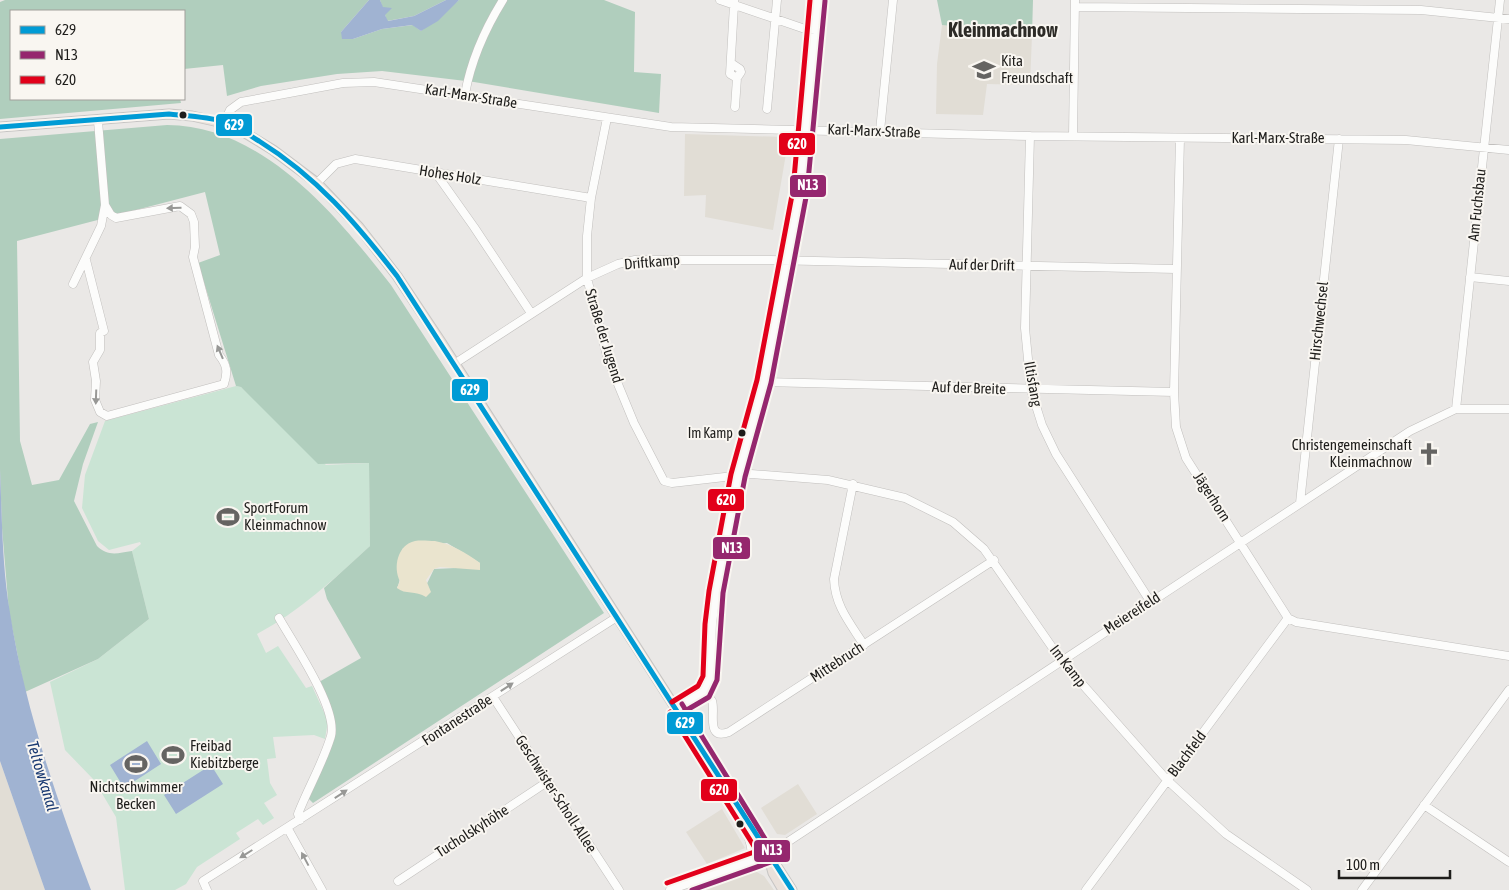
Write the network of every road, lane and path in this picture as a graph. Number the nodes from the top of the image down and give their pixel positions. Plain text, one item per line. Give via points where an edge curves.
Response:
1 (503, 0) edge
2 (720, 0) edge
3 (777, 0) edge
4 (818, 0) edge
5 (893, 0) edge
6 (1500, 0) edge
7 (734, 2) edge
8 (1075, 3) edge
9 (1498, 18) junction
10 (775, 19) junction
11 (1509, 19) edge
12 (815, 30) junction
13 (465, 94) junction
14 (735, 107) dead end
15 (768, 109) dead end
16 (606, 118) junction
17 (98, 121) junction
18 (224, 123) junction
19 (0, 127) edge
20 (807, 129) junction
21 (880, 131) junction
22 (1030, 136) junction
23 (1073, 136) junction
24 (1180, 138) junction
25 (1339, 139) junction
26 (1483, 148) junction
27 (1509, 150) edge
28 (434, 172) junction
29 (317, 183) junction
30 (592, 198) junction
31 (105, 206) junction
32 (86, 260) junction
33 (788, 260) junction
34 (1027, 266) junction
35 (1176, 269) junction
36 (587, 278) junction
37 (1470, 278) junction
38 (1509, 281) edge
39 (73, 284) dead end
40 (531, 314) junction
41 (454, 364) junction
42 (764, 382) junction
43 (1031, 390) junction
44 (1174, 392) junction
45 (1456, 409) junction
46 (1509, 409) edge
47 (738, 475) junction
48 (668, 483) joint
49 (853, 484) junction
50 (1300, 504) junction
51 (1241, 541) junction
52 (994, 560) junction
53 (1150, 601) junction
54 (278, 618) dead end
55 (615, 618) junction
56 (1288, 618) junction
57 (864, 645) junction
58 (1509, 656) edge
59 (1061, 660) junction
60 (1509, 690) edge
61 (704, 692) junction
62 (493, 697) junction
63 (676, 708) junction
64 (715, 768) junction
65 (1167, 780) junction
66 (547, 782) junction
67 (1424, 805) junction
68 (300, 820) junction
69 (288, 829) junction
70 (768, 855) junction
71 (751, 860) junction
72 (1509, 862) edge
73 (398, 881) dead end
74 (207, 890) edge
75 (322, 890) edge
76 (619, 890) edge
77 (670, 890) edge
78 (783, 890) edge
79 (792, 890) edge
80 (1086, 890) edge
81 (1307, 890) edge
82 (1362, 890) edge

1 - 13 street via 469,70
2 - 7 street
3 - 10 street
4 - 12 street
5 - 21 street
6 - 9 street, Am Fuchsbau
7 - 10 street
7 - 14 street via 731,63 742,72 737,78
8 - 9 street via 1422,10
8 - 23 street
9 - 11 street
9 - 26 street, Am Fuchsbau
10 - 12 street
10 - 15 street
12 - 20 street
13 - 16 street, Karl-Marx-Straße
13 - 18 street, Karl-Marx-Straße via 390,83 343,83 241,102 230,110
16 - 20 street, Karl-Marx-Straße via 695,129
16 - 30 street, Straße der Jugend
17 - 18 main road via 169,114
17 - 19 main road
17 - 31 street
18 - 29 main road via 273,150
20 - 21 street, Karl-Marx-Straße
20 - 33 street
21 - 22 street, Karl-Marx-Straße
22 - 23 street, Karl-Marx-Straße
22 - 34 street, Iltisfang
23 - 24 street, Karl-Marx-Straße
24 - 25 street, Karl-Marx-Straße
24 - 35 street, Jägerhorn
25 - 26 street, Karl-Marx-Straße via 1406,140
25 - 50 street, Hirschwechsel
26 - 27 street, Karl-Marx-Straße
26 - 37 street, Am Fuchsbau
28 - 29 street, Hohes Holz via 348,160 336,164
28 - 30 street, Hohes Holz
28 - 40 street
29 - 41 main road via 359,227 391,269
30 - 36 street, Straße der Jugend via 587,236
31 - 32 street via 101,226
32 -> 31 street via 104,330 100,333 100,350 93,362 95,400 100,412 107,416 224,384 227,376 225,363 219,355 193,257 195,232 191,214 180,206 116,218
32 - 39 street
33 - 34 street, Auf der Drift
33 - 36 street, Driftkamp via 650,259 618,264
33 - 42 street
34 - 35 street, Auf der Drift
34 - 43 street, Iltisfang via 1025,328
35 - 44 street, Jägerhorn
36 - 40 street, Driftkamp
36 - 48 street, Straße der Jugend via 608,360 634,423 660,476
37 - 38 street
37 - 45 street, Am Fuchsbau
40 - 41 street, Driftkamp
41 - 55 main road
42 - 43 street, Auf der Breite
42 - 47 street
43 - 44 street, Auf der Breite
43 - 53 street, Iltisfang via 1056,454
44 - 51 street, Jägerhorn via 1180,445
45 - 46 street, Meiereifeld
45 - 50 street, Meiereifeld via 1410,431
47 - 48 street, Im Kamp
47 - 49 street, Im Kamp via 802,477
47 - 61 street via 715,600 710,678
49 - 52 street, Im Kamp via 905,498 953,522
49 - 57 street via 834,580 839,606
50 - 51 street, Meiereifeld
51 - 53 street, Meiereifeld
51 - 56 street, Jägerhorn
52 - 57 street, Mittebruch
52 - 59 street, Im Kamp
53 - 59 street, Meiereifeld
54 - 68 street via 311,673 332,722 327,747 298,814
62 -> 55 street, Fontanestraße
55 - 63 main road
56 - 58 street via 1296,622
56 - 65 street, Blachfeld
57 - 61 street, Mittebruch via 724,734 712,727 712,701
59 - 65 street, Im Kamp
59 - 70 street, Meiereifeld
60 - 67 street
61 - 63 street
62 - 66 street, Geschwister-Scholl-Allee
68 -> 62 street, Fontanestraße
63 - 64 main road
64 - 70 main road
64 - 71 street via 715,780 723,797 751,840
65 - 80 street, Blachfeld
65 - 81 street, Im Kamp via 1226,834
66 - 73 street, Tucholskyhöhe
66 - 76 street, Geschwister-Scholl-Allee
67 - 72 street
67 - 82 street
68 - 69 street, Fontanestraße
69 -> 74 street, Fontanestraße via 203,881
75 -> 69 street
70 - 71 street, Meiereifeld
70 - 78 main road
70 - 79 main road
71 - 77 street, Meiereifeld

